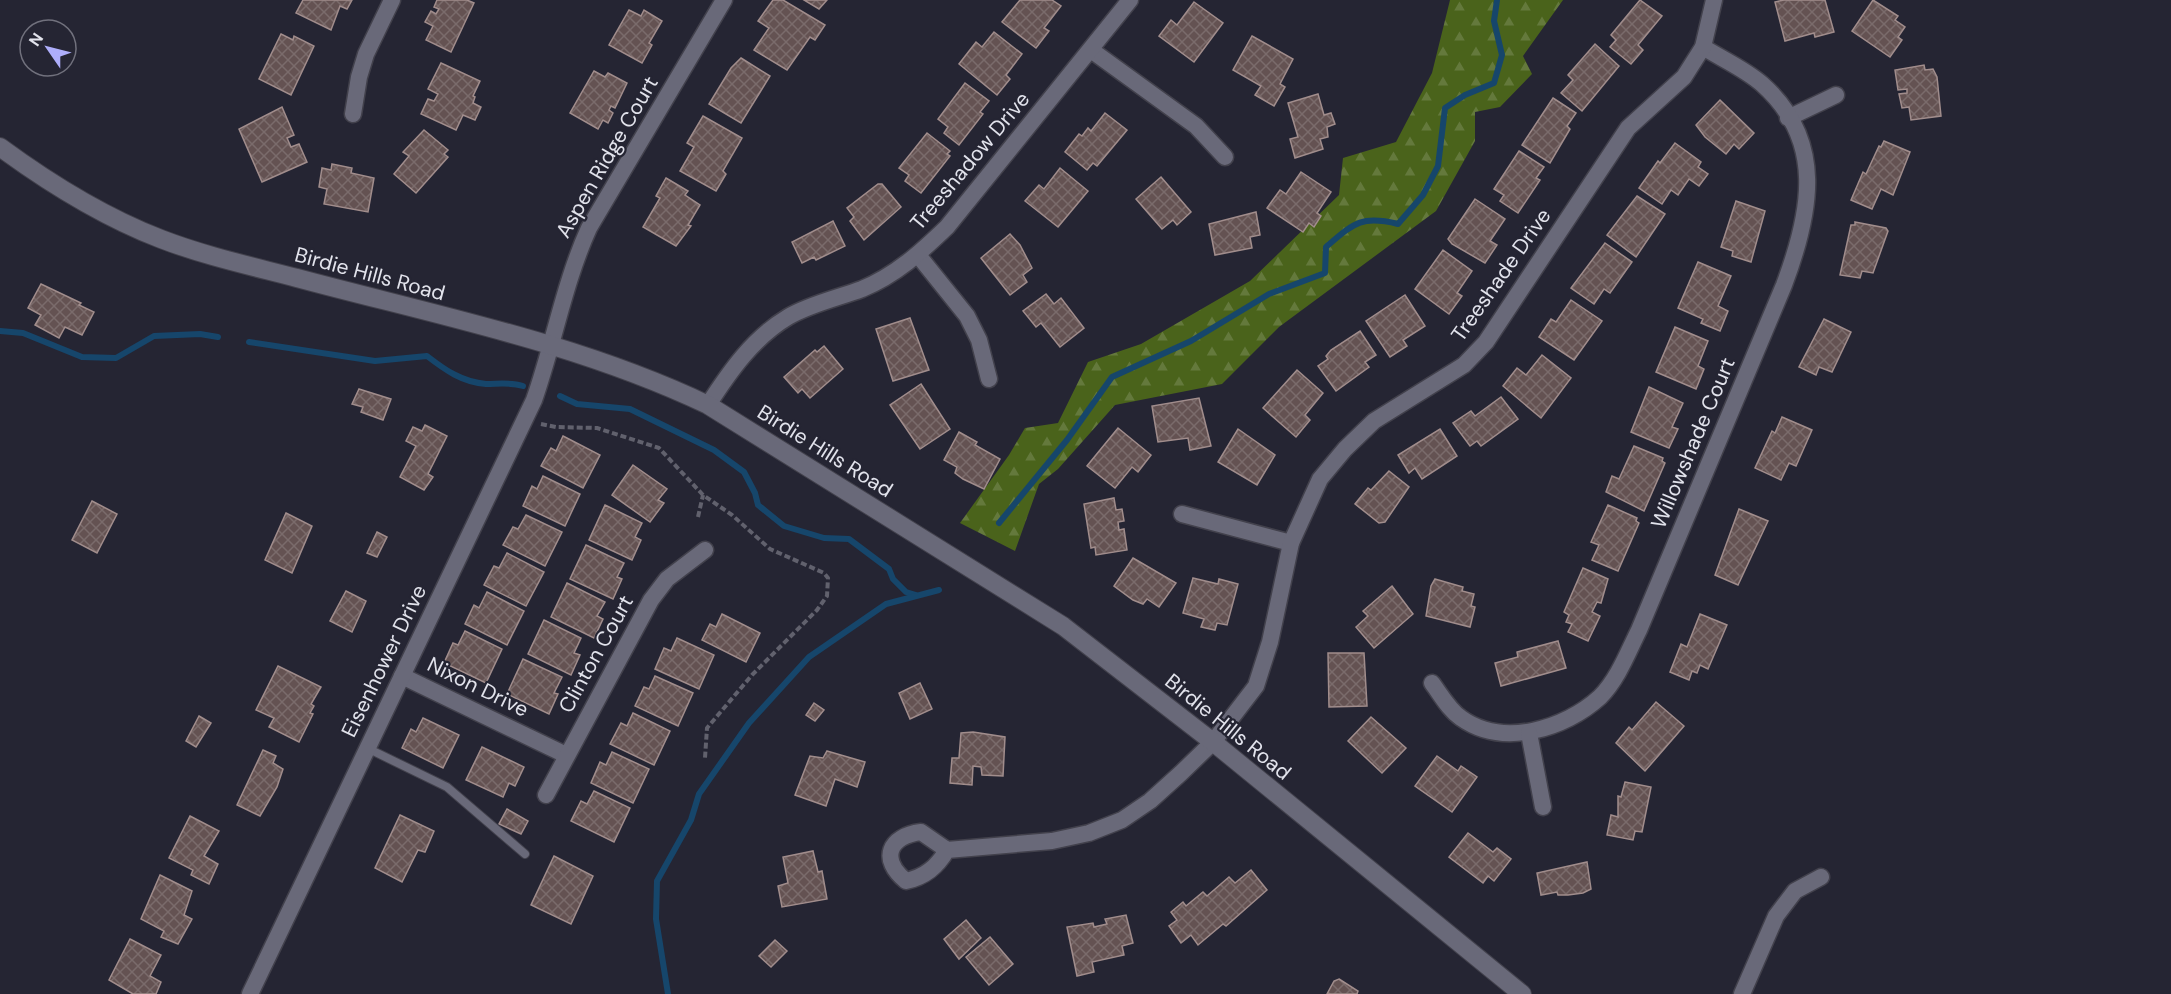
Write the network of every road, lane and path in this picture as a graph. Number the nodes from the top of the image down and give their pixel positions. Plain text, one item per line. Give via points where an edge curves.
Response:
1 (392, 0) edge
2 (724, 0) edge
3 (1130, 0) edge
4 (1714, 0) edge
5 (1702, 47) junction
6 (1091, 50) junction
7 (1836, 95) dead end
8 (353, 114) dead end
9 (1788, 118) junction
10 (0, 147) edge
11 (1225, 157) dead end
12 (918, 255) junction
13 (553, 345) junction
14 (989, 379) dead end
15 (708, 405) junction
16 (703, 495) dead end
17 (1182, 514) dead end
18 (698, 517) dead end
19 (1291, 543) junction
20 (705, 550) dead end
21 (402, 676) junction
22 (1432, 683) dead end
23 (1529, 733) junction
24 (1213, 742) junction
25 (368, 748) junction
26 (566, 755) junction
27 (546, 795) dead end
28 (1543, 807) dead end
29 (947, 850) dead end
30 (525, 854) dead end
31 (1821, 877) dead end
32 (250, 994) edge
33 (1522, 994) edge
34 (1743, 994) edge

1 - 8 street via 358,76
2 - 13 street, Aspen Ridge Court via 589,228 574,261
3 - 6 street, Treeshadow Drive
4 - 5 street, Treeshade Drive
5 - 9 street, Willowshade Court via 1761,83 1778,100
5 - 19 street, Treeshade Drive via 1684,77 1628,128 1486,342 1464,365 1374,421 1345,449 1320,479
6 - 11 street via 1196,126
6 - 12 street, Treeshadow Drive via 947,227
7 - 9 street
9 - 23 street, Willowshade Court via 1802,140 1809,176 1801,240 1639,630 1620,669 1600,696 1571,718
10 - 13 main road, Birdie Hills Road via 62,188 161,239
12 - 14 street via 967,316 980,340
12 - 15 street, Treeshadow Drive via 864,288 789,317 753,344
13 - 15 main road, Birdie Hills Road via 661,383
13 - 21 street, Eisenhower Drive via 534,400
15 - 24 main road, Birdie Hills Road via 1063,626
16 - 18 path
17 - 19 street
19 - 24 street, Treeshade Drive via 1270,642 1256,686
20 - 26 street, Clinton Court via 667,579 651,600
21 - 25 street, Eisenhower Drive
21 - 26 street, Nixon Drive
22 - 23 street, Willowshade Court via 1461,718 1484,730
23 - 28 street
24 - 29 street, Treeshade Drive via 1150,801 1122,820 1052,841
24 - 33 main road, Birdie Hills Road
25 - 30 lane via 447,787
25 - 32 street, Eisenhower Drive
26 - 27 street, Clinton Court
31 - 34 street via 1795,891 1776,916

